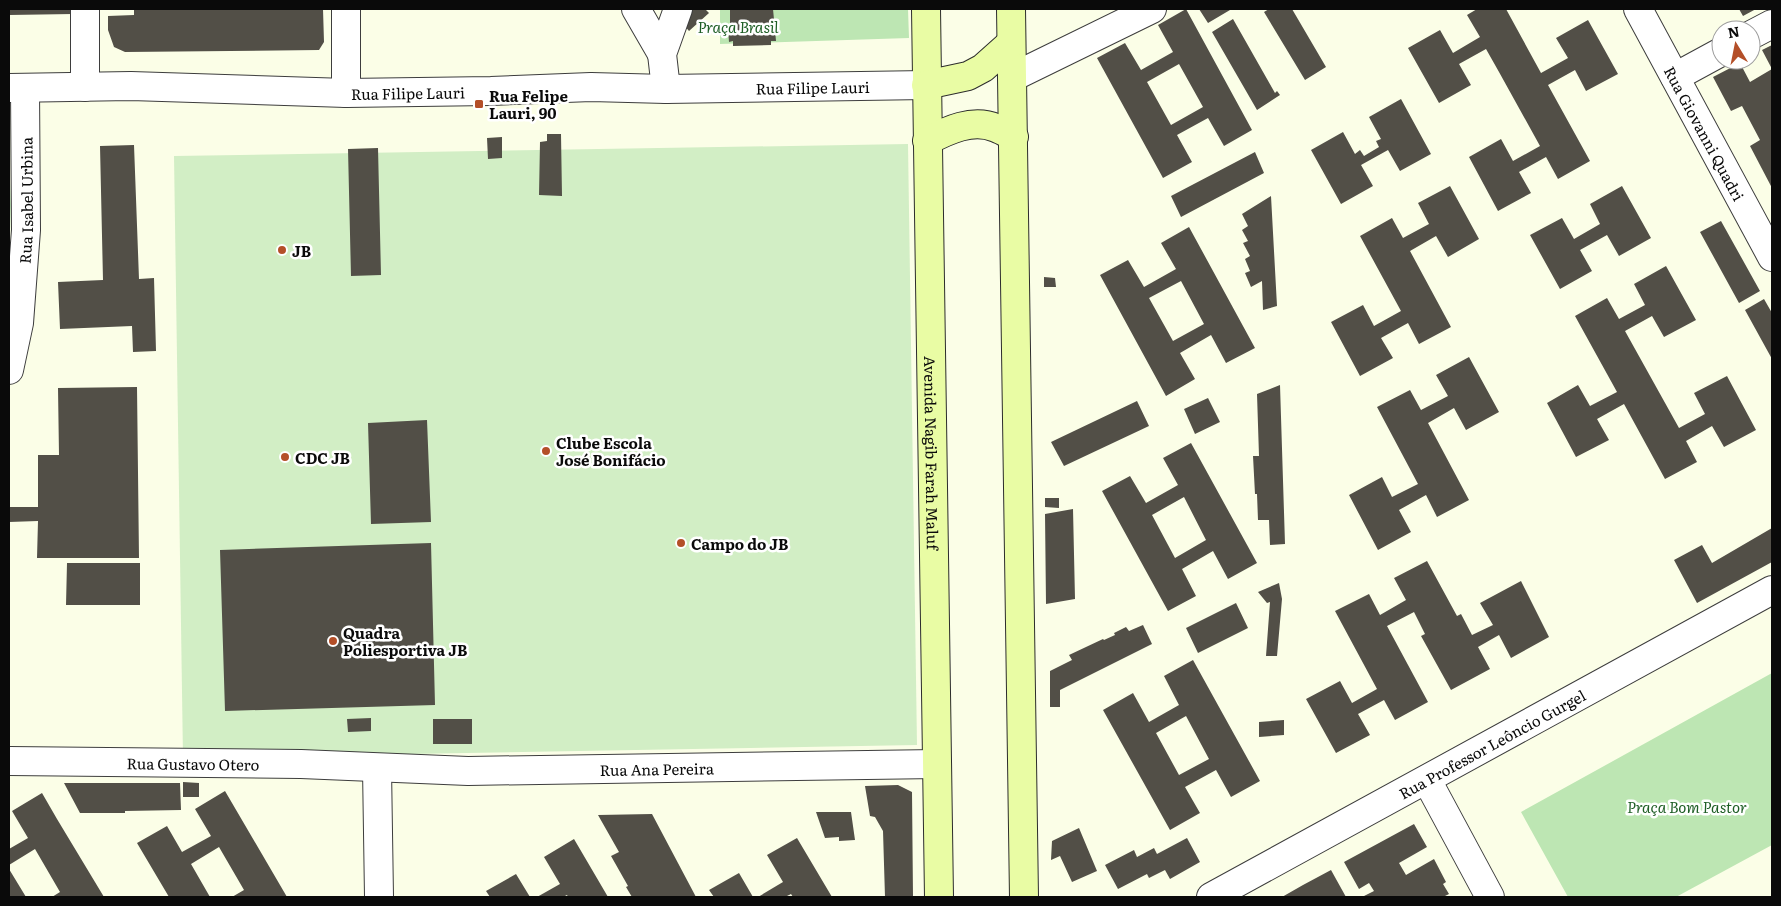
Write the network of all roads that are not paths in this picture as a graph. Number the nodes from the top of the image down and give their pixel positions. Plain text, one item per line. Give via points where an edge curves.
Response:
1 (85, 9) edge
2 (346, 9) edge
3 (636, 9) edge
4 (678, 9) edge
5 (926, 9) edge
6 (1011, 9) edge
7 (1152, 9) edge
8 (1638, 9) edge
9 (1011, 43) junction
10 (662, 54) junction
11 (1711, 57) edge
12 (1013, 77) junction
13 (1675, 77) junction
14 (926, 85) junction
15 (85, 87) junction
16 (17, 88) edge
17 (666, 89) junction
18 (346, 93) junction
19 (1014, 137) junction
20 (927, 141) junction
21 (1772, 257) edge
22 (9, 370) edge
23 (1772, 590) edge
24 (9, 761) edge
25 (937, 764) junction
26 (377, 768) junction
27 (1427, 780) junction
28 (379, 897) edge
29 (939, 897) edge
30 (1024, 897) edge
31 (1211, 897) edge
32 (1490, 897) edge

1 - 15 street
2 - 18 street
3 - 10 street
4 - 10 street
5 - 14 main road, Avenida Nagib Farah Maluf
6 - 9 main road
7 - 12 street
8 - 13 street, Rua Giovanni Quadri
9 - 12 main road
9 - 14 main road via 983,68 968,76
10 - 17 street
11 - 13 street
12 - 19 main road
13 - 21 street, Rua Giovanni Quadri
14 - 17 street, Rua Filipe Lauri
14 - 20 main road, Avenida Nagib Farah Maluf
15 - 16 street, Rua Filipe Lauri
15 - 18 street, Rua Filipe Lauri
16 - 22 street, Rua Isabel Urbina via 26,230 19,323
17 - 18 street, Rua Filipe Lauri via 591,87
19 - 20 main road via 994,127 970,124
19 - 30 main road
20 - 25 main road, Avenida Nagib Farah Maluf
23 - 27 street, Rua Professor Leôncio Gurgel
24 - 26 street, Rua Gustavo Otero via 302,764
25 - 26 street, Rua Ana Pereira via 468,772
25 - 29 main road, Avenida Nagib Farah Maluf
26 - 28 street
27 - 31 street, Rua Professor Leôncio Gurgel
27 - 32 street

